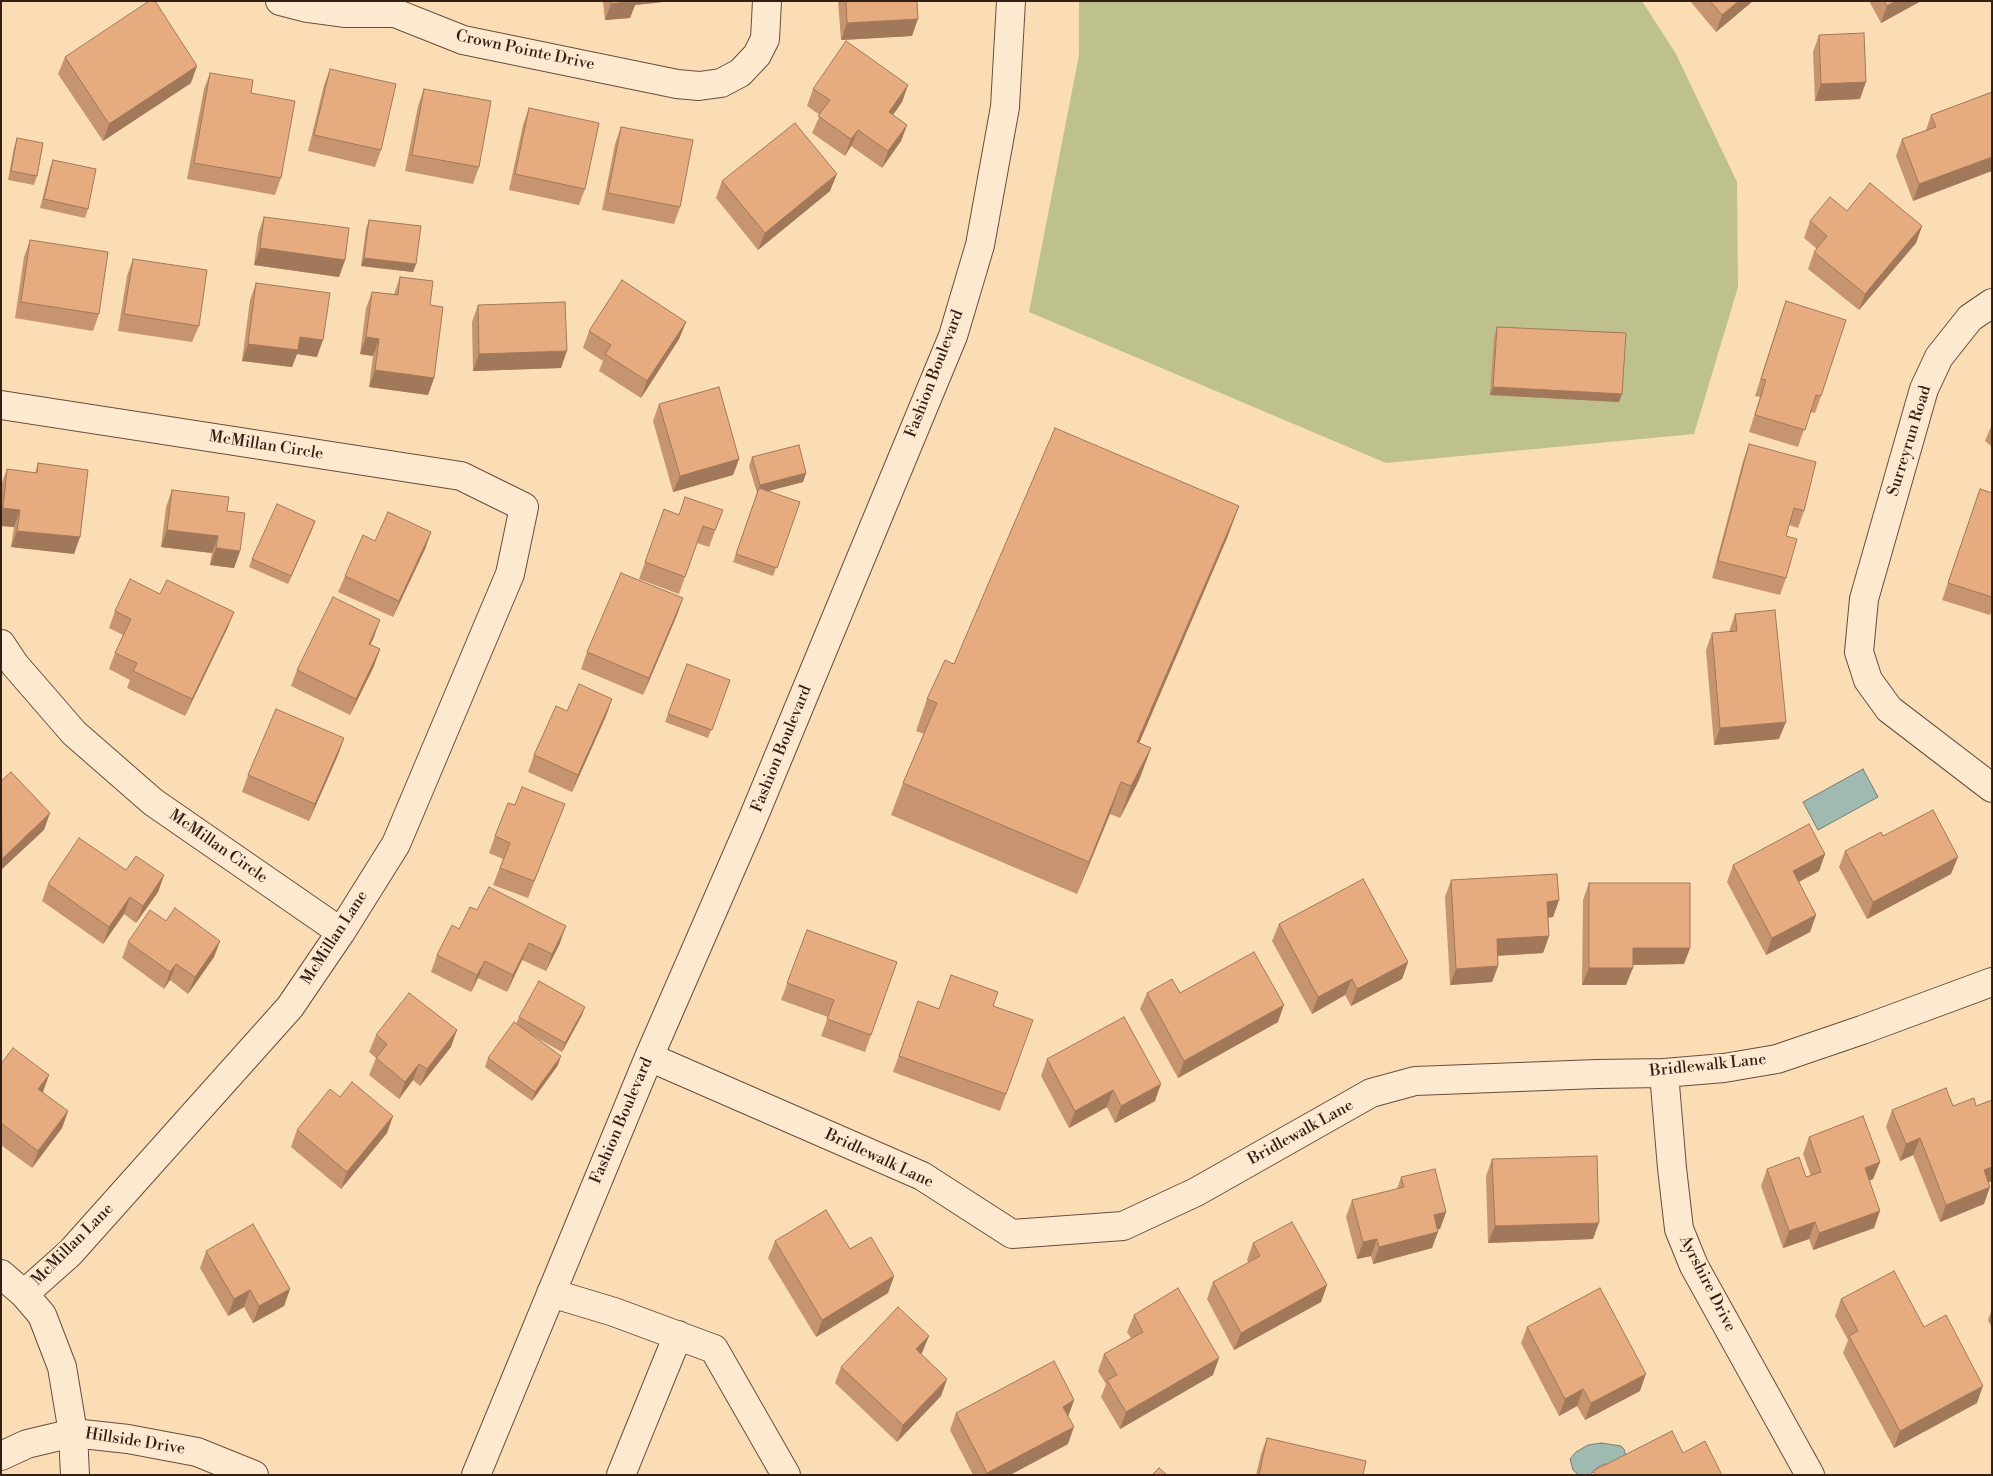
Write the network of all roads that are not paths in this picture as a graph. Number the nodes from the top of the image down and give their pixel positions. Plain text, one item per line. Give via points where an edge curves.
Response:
1 (280, 1) edge
2 (767, 1) edge
3 (1012, 1) edge
4 (1992, 303) edge
5 (1, 405) edge
6 (524, 507) joint
7 (1, 644) edge
8 (1992, 788) edge
9 (341, 932) junction
10 (1992, 982) edge
11 (649, 1057) junction
12 (1664, 1073) junction
13 (1, 1274) edge
14 (551, 1293) junction
15 (24, 1294) junction
16 (678, 1335) junction
17 (73, 1433) junction
18 (1, 1456) edge
19 (75, 1475) edge
20 (254, 1475) edge
21 (476, 1475) edge
22 (621, 1475) edge
23 (786, 1475) edge
24 (1810, 1475) edge

1 - 2 street, Crown Pointe Drive via 344,13 395,13 462,40 699,86 721,83 740,74 757,55 765,38
3 - 11 street, Fashion Boulevard via 1005,107 980,245 953,336 755,814
4 - 8 street, Surreyrun Road via 1970,318 1939,356 1924,389 1864,599 1859,652 1868,680 1889,709
5 - 6 street, McMillan Circle via 461,476
6 - 9 street, McMillan Lane via 510,574 396,844
7 - 9 street, McMillan Circle via 74,734 153,802
9 - 15 street, McMillan Lane via 290,1007 70,1253
10 - 12 street, Bridlewalk Lane via 1777,1059
11 - 12 street, Bridlewalk Lane via 922,1176 1012,1234 1123,1226 1196,1192 1372,1093 1415,1081
11 - 14 street, Fashion Boulevard
12 - 24 street, Ayrshire Drive via 1679,1229 1694,1266
13 - 15 street, Hillside Drive
14 - 16 street
14 - 21 street, Fashion Boulevard
15 - 17 street, Hillside Drive via 42,1315 55,1344
16 - 22 street
16 - 23 street via 714,1349
17 - 18 street via 27,1444
17 - 19 street
17 - 20 street, Hillside Drive via 197,1452

